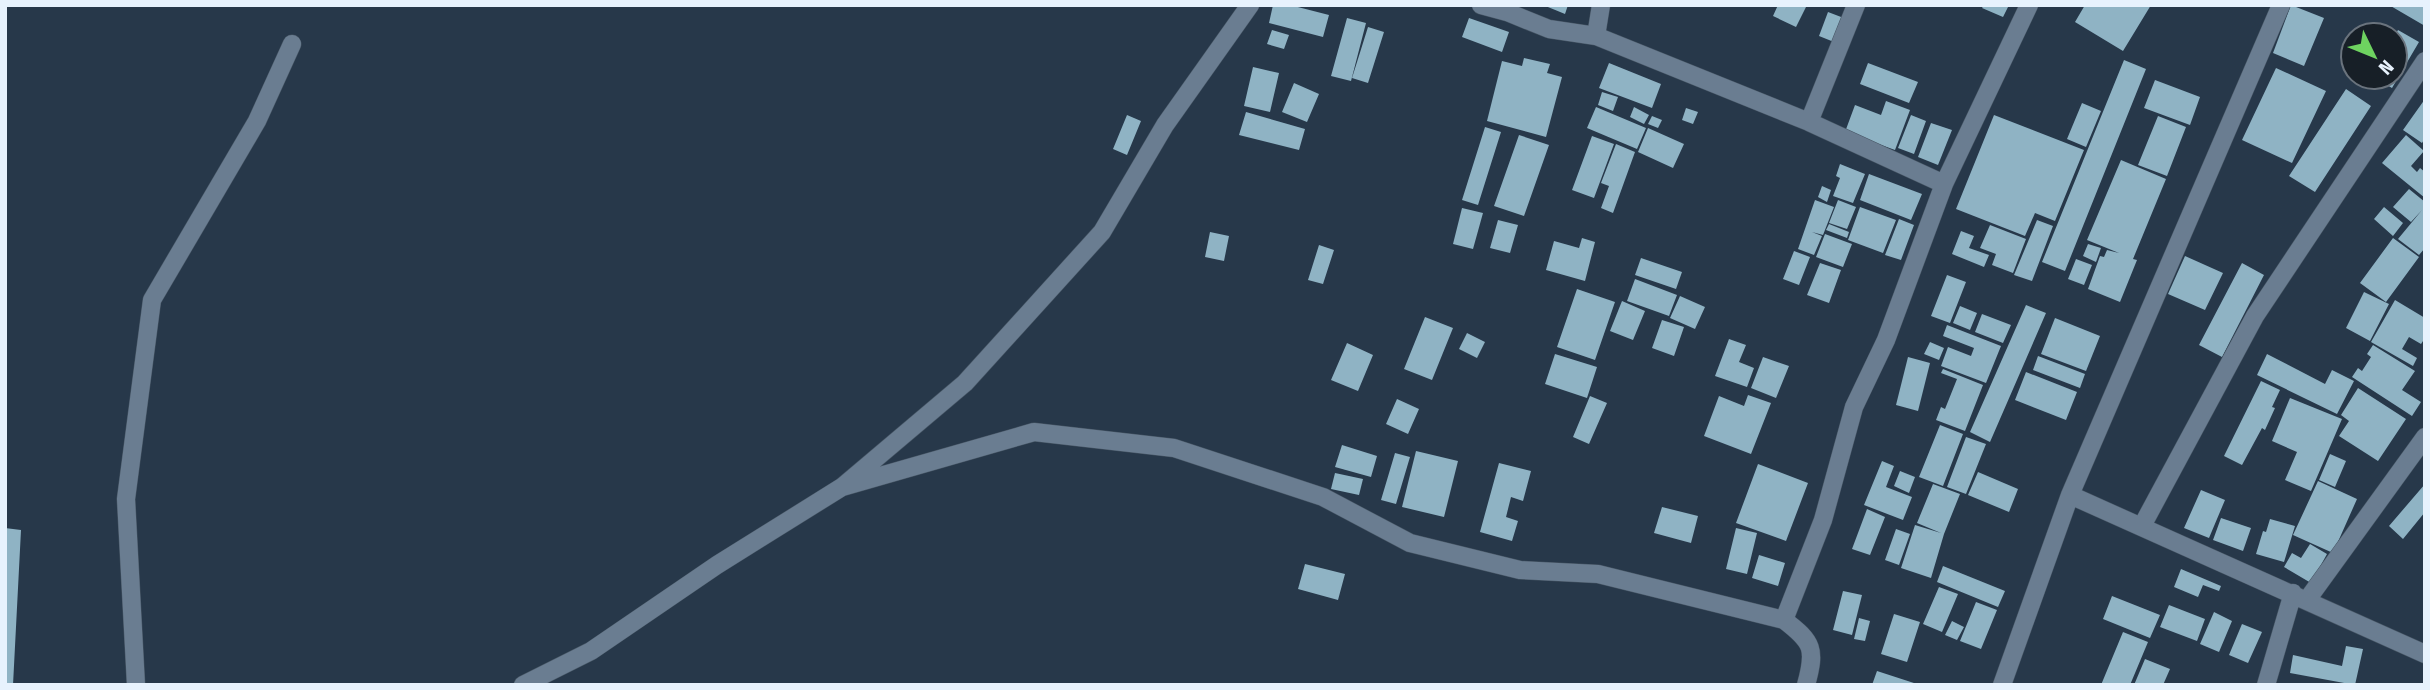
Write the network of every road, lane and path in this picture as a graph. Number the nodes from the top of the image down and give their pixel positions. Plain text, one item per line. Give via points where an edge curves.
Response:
1 (1251, 5) edge
2 (1481, 5) edge
3 (1601, 5) edge
4 (1856, 5) edge
5 (2029, 5) edge
6 (2281, 5) edge
7 (1596, 36) junction
8 (292, 44) dead end
9 (2425, 61) edge
10 (1809, 122) junction
11 (1944, 184) junction
12 (2425, 437) edge
13 (842, 487) junction
14 (2070, 495) junction
15 (2142, 526) junction
16 (2300, 596) junction
17 (1784, 620) junction
18 (2425, 654) edge
19 (136, 685) edge
20 (523, 685) edge
21 (1806, 685) edge
22 (2001, 685) edge
23 (2266, 685) edge

1 - 13 street via 1165,125 1102,232 965,383
2 - 7 street via 1549,29
3 - 7 street
4 - 10 street
5 - 11 street
6 - 14 street
7 - 10 street
8 - 19 street via 257,121 152,300 126,499
9 - 15 street via 2255,316
10 - 11 street
11 - 17 street via 1886,340 1854,407 1823,520
12 - 16 street
13 - 17 street via 1034,432 1174,448 1323,497 1410,543 1520,570 1598,574
13 - 20 street via 591,651
14 - 15 street
14 - 22 street
15 - 16 street
16 - 18 street
16 - 23 street
17 - 21 street via 1806,637 1812,662

